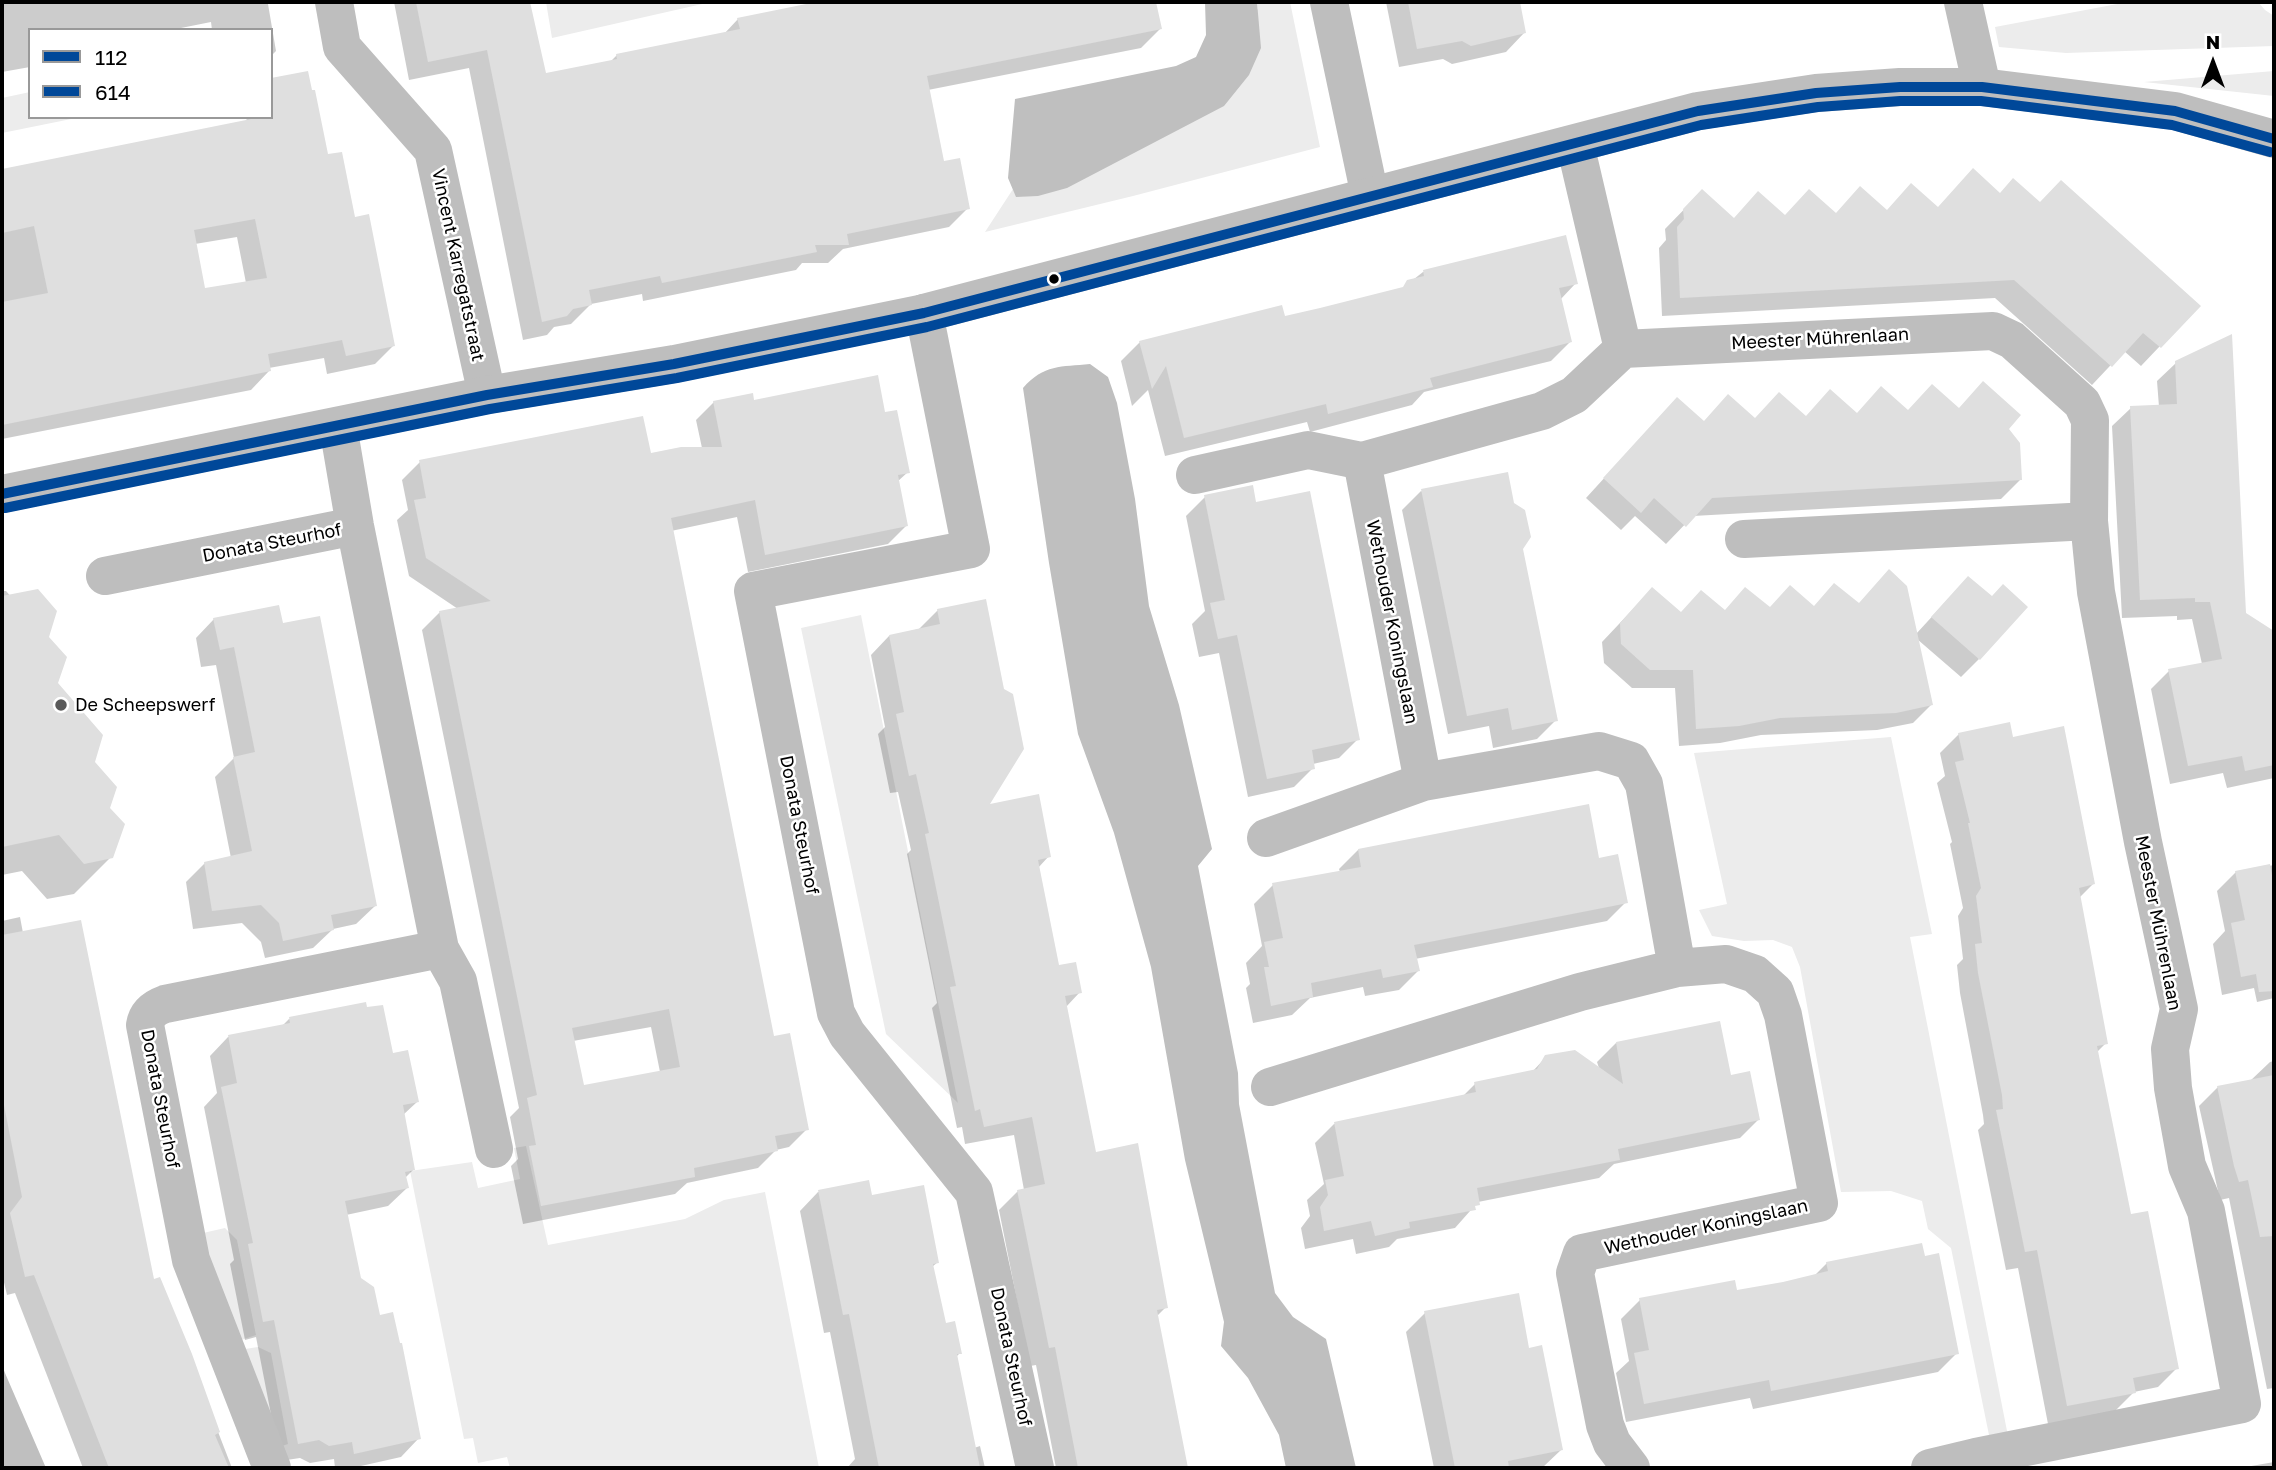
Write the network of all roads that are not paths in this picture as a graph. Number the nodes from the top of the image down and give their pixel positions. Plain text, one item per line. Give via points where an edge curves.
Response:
1 (334, 2) edge
2 (1329, 2) edge
3 (1963, 2) edge
4 (1982, 87) junction
5 (2274, 139) edge
6 (1575, 144) junction
7 (2274, 146) edge
8 (2274, 167) edge
9 (1370, 196) junction
10 (924, 313) junction
11 (1623, 349) junction
12 (487, 396) junction
13 (338, 426) junction
14 (1362, 461) junction
15 (1195, 475) dead end
16 (2, 494) edge
17 (2089, 521) junction
18 (355, 526) junction
19 (1744, 539) dead end
20 (105, 576) dead end
21 (1423, 782) junction
22 (1266, 838) dead end
23 (440, 949) junction
24 (1677, 968) junction
25 (1270, 1087) dead end
26 (494, 1149) dead end
27 (2258, 1408) edge
28 (1978, 1463) edge
29 (272, 1468) edge
30 (1035, 1468) edge
31 (1631, 1468) edge
32 (1930, 1468) edge

1 - 12 street, Vincent Karregatstraat via 342,47 433,150
2 - 9 street
3 - 4 street
4 - 5 street via 2175,111
4 - 6 street via 1816,93 1698,111
6 - 9 street
6 - 11 street
7 - 8 street
9 - 10 street
10 - 12 street
10 - 30 street, Donata Steurhof via 971,549 753,591 836,1013 847,1034 974,1192
11 - 14 street via 1574,395 1542,411
11 - 17 street, Meester Mührenlaan via 1993,331 2012,340 2082,403 2090,420
12 - 13 street
13 - 16 street
13 - 18 street, Donata Steurhof
14 - 15 street via 1308,450
14 - 21 street, Wethouder Koningslaan
17 - 19 street
17 - 27 street, Meester Mührenlaan via 2096,592 2179,1009 2170,1049 2187,1166 2206,1211
18 - 20 street, Donata Steurhof
18 - 23 street, Donata Steurhof
21 - 22 street
21 - 24 street via 1599,751 1631,761 1644,784
23 - 26 street, Donata Steurhof via 458,981
23 - 29 street, Donata Steurhof via 165,1004 146,1017 191,1260
24 - 25 street, Wethouder Koningslaan via 1580,992
24 - 31 street, Wethouder Koningslaan via 1726,964 1755,974 1775,992 1819,1203 1582,1253 1575,1273 1605,1425
27 - 28 street, Meester Mührenlaan
28 - 32 street

